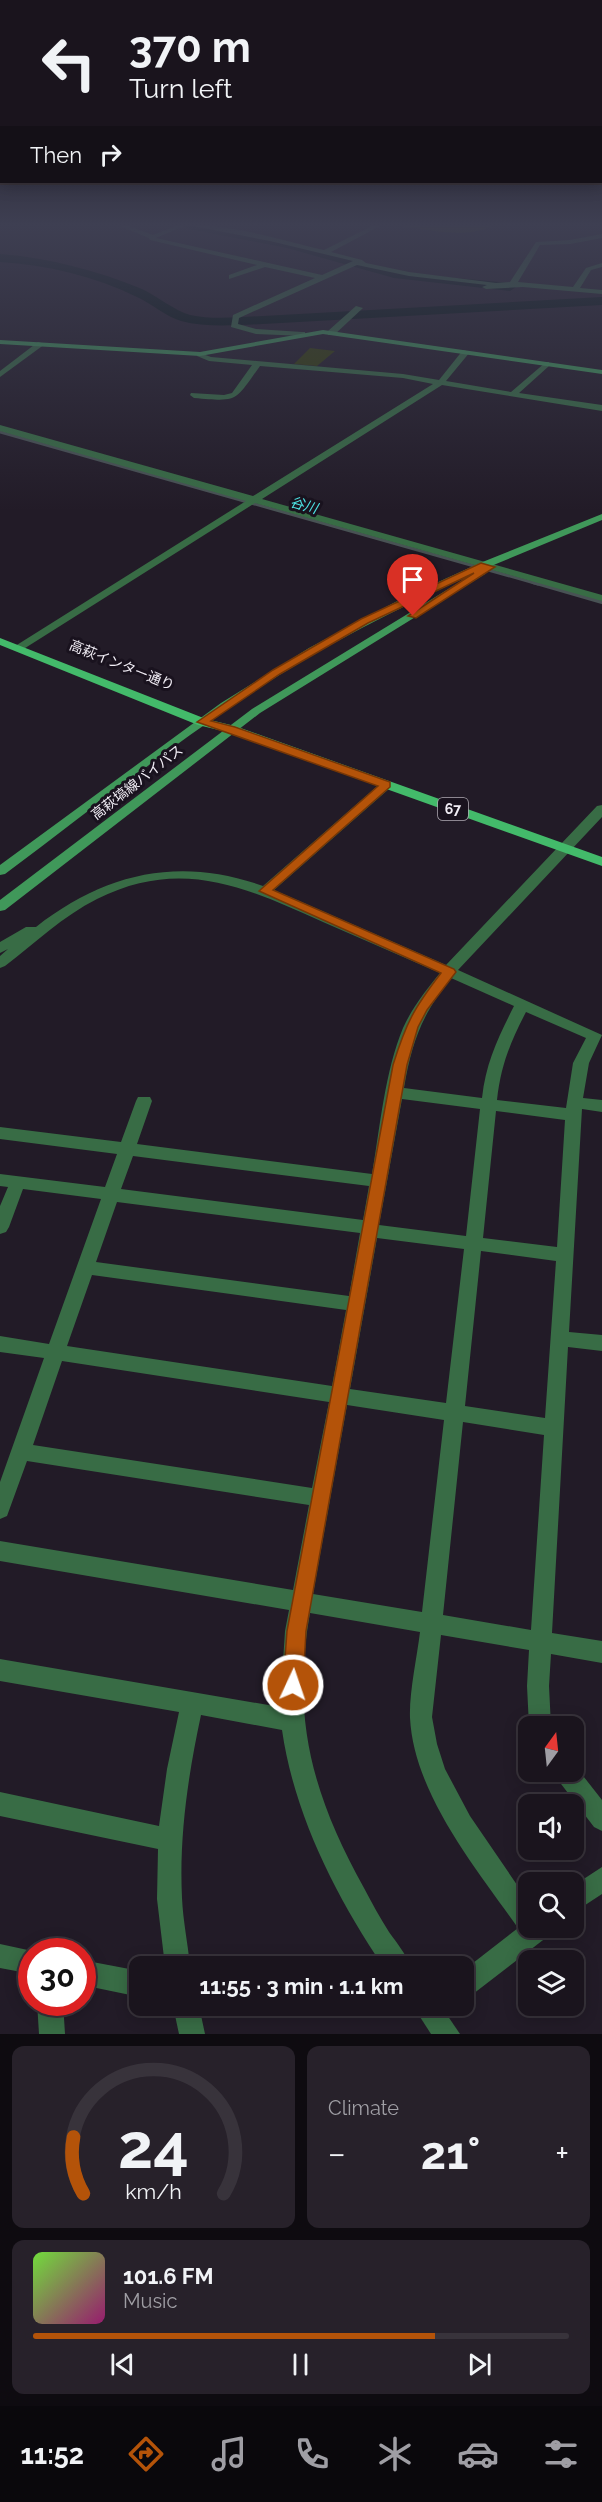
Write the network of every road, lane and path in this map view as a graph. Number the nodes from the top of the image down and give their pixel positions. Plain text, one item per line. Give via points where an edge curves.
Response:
1 (235, 321) edge
2 (345, 321) edge
3 (271, 330) junction
4 (331, 333) junction
5 (302, 334) junction
6 (275, 339) junction
7 (0, 342) edge
8 (41, 344) junction
9 (466, 352) junction
10 (200, 354) junction
11 (257, 364) junction
12 (546, 364) junction
13 (602, 372) edge
14 (0, 375) edge
15 (440, 383) junction
16 (194, 395) dead end
17 (512, 395) junction
18 (602, 408) edge
19 (0, 428) edge
20 (253, 500) junction
21 (602, 517) edge
22 (487, 566) junction
23 (602, 598) edge
24 (0, 632) edge
25 (0, 641) edge
26 (22, 645) junction
27 (206, 719) junction
28 (231, 729) junction
29 (386, 785) junction
30 (602, 809) edge
31 (564, 848) junction
32 (602, 862) edge
33 (0, 872) edge
34 (265, 891) junction
35 (0, 907) edge
36 (40, 932) junction
37 (0, 948) edge
38 (0, 963) edge
39 (449, 972) junction
40 (523, 1004) junction
41 (396, 1093) junction
42 (144, 1101) dead end
43 (489, 1104) junction
44 (602, 1106) edge
45 (574, 1109) junction
46 (0, 1133) edge
47 (127, 1149) junction
48 (0, 1180) edge
49 (379, 1181) junction
50 (18, 1182) junction
51 (111, 1194) junction
52 (0, 1227) edge
53 (370, 1229) junction
54 (475, 1243) junction
55 (565, 1255) junction
56 (85, 1267) junction
57 (356, 1304) junction
58 (560, 1338) junction
59 (602, 1343) edge
60 (0, 1344) edge
61 (55, 1353) junction
62 (340, 1396) junction
63 (455, 1413) junction
64 (554, 1428) junction
65 (22, 1452) junction
66 (321, 1498) junction
67 (0, 1510) edge
68 (0, 1551) edge
69 (302, 1602) junction
70 (431, 1624) junction
71 (541, 1642) junction
72 (602, 1652) edge
73 (0, 1670) edge
74 (192, 1702) junction
75 (538, 1716) edge
76 (292, 1720) junction
77 (574, 1782) edge
78 (0, 1804) edge
79 (602, 1819) edge
80 (169, 1840) junction
81 (602, 1879) edge
82 (584, 1893) edge
83 (518, 1905) edge
84 (520, 1938) edge
85 (0, 1956) edge
86 (176, 1956) edge
87 (390, 1956) edge
88 (18, 1959) edge
89 (96, 1975) edge
90 (474, 1976) edge
91 (129, 1982) edge
92 (51, 2016) edge
93 (188, 2016) edge
94 (436, 2016) edge
95 (52, 2034) edge
96 (192, 2034) edge
97 (447, 2034) edge

1 - 3 street via 244,329
2 - 4 street
3 - 5 street
3 - 6 street via 278,334
4 - 5 main road
4 - 9 main road
5 - 6 main road
6 - 10 main road
7 - 8 main road
8 - 10 main road
8 - 14 street
9 - 12 main road
9 - 15 street
10 - 11 street
11 - 15 street via 394,375
11 - 16 street via 235,396
12 - 13 main road
12 - 17 street
15 - 17 street
15 - 20 street
17 - 18 street
19 - 20 street
20 - 22 street
20 - 26 street
21 - 22 main road, 高萩塙線バイパス
22 - 23 street
22 - 27 main road, 高萩塙線バイパス via 405,601 344,633
22 - 28 main road, 高萩塙線バイパス via 464,586 304,680
24 - 26 main road, 高萩インター通り / 67
25 - 26 main road, 高萩インター通り / 67
26 - 27 main road, 高萩インター通り / 67
27 - 28 main road, 高萩インター通り / 67
27 - 33 main road, 高萩塙線バイパス
28 - 29 main road, 高萩インター通り / 67
28 - 35 main road, 高萩塙線バイパス
29 - 31 main road, 高萩インター通り / 67
29 - 34 street
30 - 31 street
31 - 32 main road, 高萩インター通り / 67
31 - 39 street
34 - 36 street via 240,881 196,874 126,882 92,897
34 - 39 street
36 - 37 street via 28,930
36 - 38 street
39 - 40 street
39 - 41 street via 411,1027
40 - 43 street via 500,1048
40 - 45 street via 595,1036 581,1063
41 - 43 street
41 - 49 street
42 - 47 street
43 - 45 street
43 - 54 street
44 - 45 street
45 - 55 street
46 - 47 street
47 - 49 street
47 - 51 street
48 - 50 street
49 - 53 street
50 - 51 street
50 - 52 street
51 - 53 street
51 - 56 street
53 - 54 street
53 - 57 street
54 - 55 street
54 - 63 street
55 - 58 street
56 - 57 street
56 - 61 street
57 - 62 street
58 - 59 street
58 - 64 street
60 - 61 street
61 - 62 street
61 - 65 street
62 - 63 street
62 - 66 street
63 - 64 street
63 - 70 street
64 - 71 street
65 - 66 street
65 - 67 street
66 - 69 street
68 - 69 street
69 - 70 street
69 - 76 street via 293,1668
70 - 71 street
70 - 83 street via 421,1717 426,1751 453,1810
71 - 72 street
71 - 75 street
73 - 74 street
74 - 76 street
74 - 80 street via 179,1757
76 - 87 street via 301,1765 333,1853 374,1934
77 - 79 street
78 - 80 street
80 - 86 street via 170,1914
81 - 82 street
84 - 90 street
85 - 88 street
89 - 91 street
92 - 95 street
93 - 96 street
94 - 97 street

